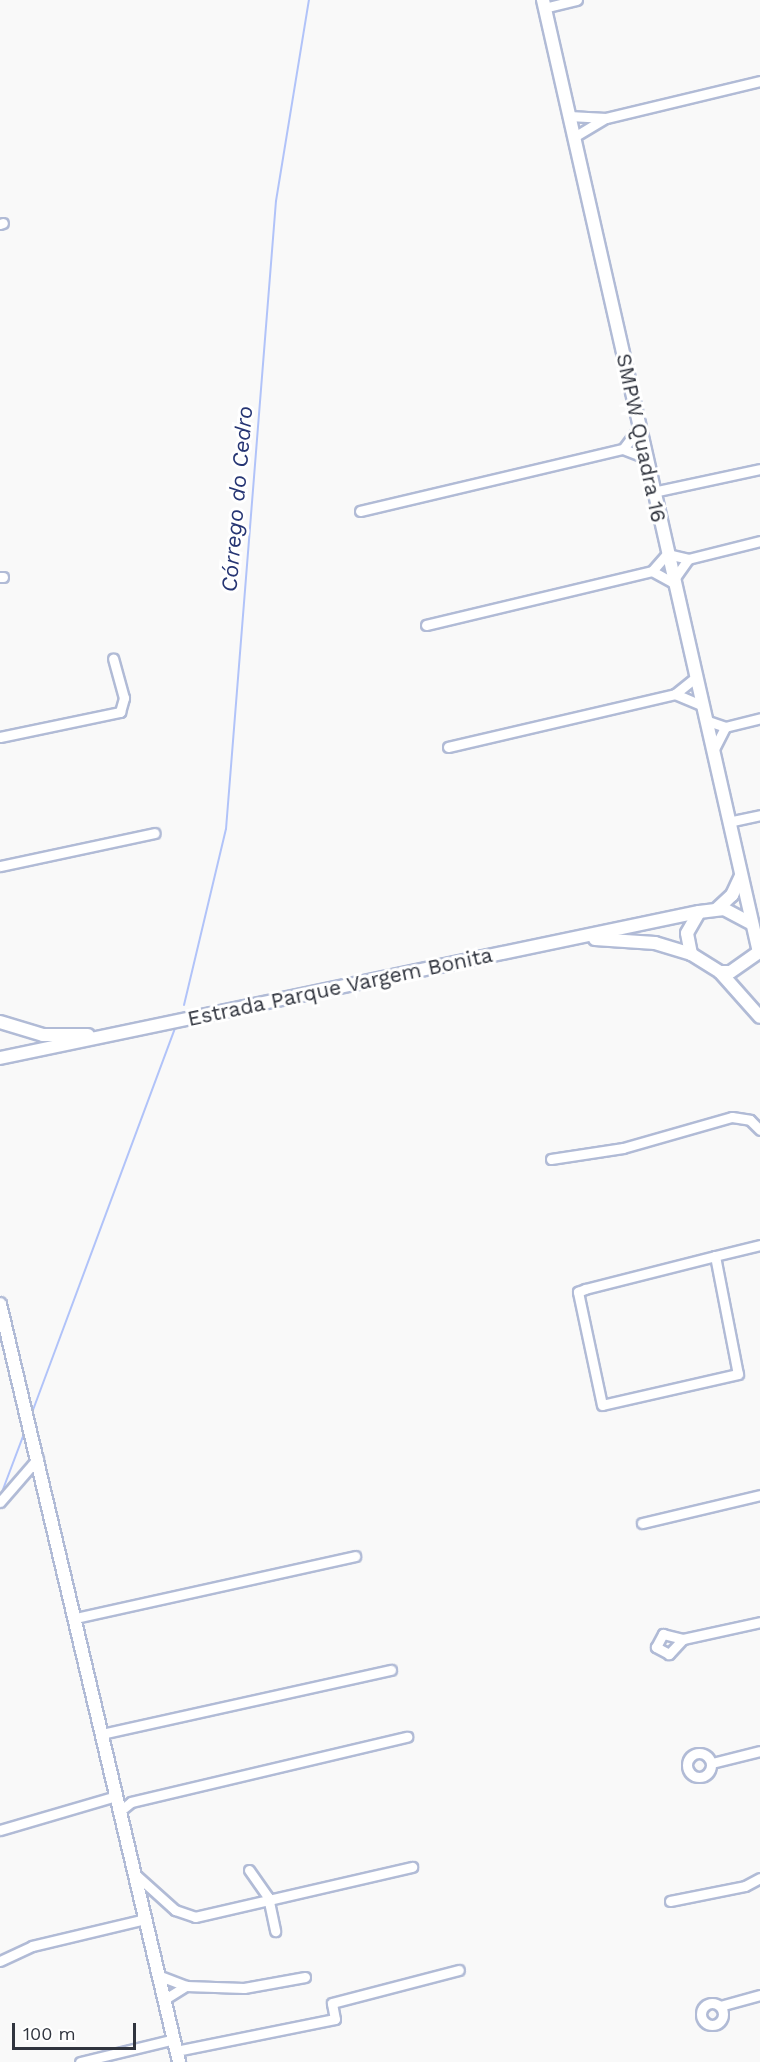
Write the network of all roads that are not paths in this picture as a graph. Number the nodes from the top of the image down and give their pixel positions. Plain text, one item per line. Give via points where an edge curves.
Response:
1 (577, 0) edge
2 (544, 4) edge
3 (760, 81) edge
4 (569, 116) junction
5 (606, 118) junction
6 (574, 137) junction
7 (639, 428) junction
8 (623, 449) junction
9 (646, 458) junction
10 (760, 469) edge
11 (653, 492) junction
12 (360, 511) dead end
13 (760, 541) edge
14 (667, 554) junction
15 (688, 559) junction
16 (652, 571) junction
17 (672, 582) junction
18 (426, 624) dead end
19 (113, 658) dead end
20 (695, 678) junction
21 (675, 694) junction
22 (701, 705) junction
23 (760, 718) edge
24 (705, 720) junction
25 (725, 727) junction
26 (0, 736) edge
27 (448, 747) dead end
28 (713, 751) junction
29 (760, 815) edge
30 (728, 822) junction
31 (156, 833) dead end
32 (0, 866) edge
33 (741, 876) junction
34 (717, 909) junction
35 (699, 912) junction
36 (752, 924) junction
37 (570, 939) junction
38 (691, 954) junction
39 (759, 954) edge
40 (720, 972) junction
41 (760, 1017) edge
42 (0, 1022) edge
43 (110, 1035) junction
44 (0, 1058) edge
45 (760, 1130) edge
46 (551, 1159) dead end
47 (760, 1245) edge
48 (715, 1256) junction
49 (0, 1304) edge
50 (2, 1322) edge
51 (38, 1458) junction
52 (760, 1495) edge
53 (0, 1502) edge
54 (642, 1523) dead end
55 (355, 1556) dead end
56 (76, 1618) junction
57 (760, 1622) edge
58 (683, 1639) dead end
59 (391, 1670) dead end
60 (102, 1734) junction
61 (407, 1737) dead end
62 (760, 1750) edge
63 (712, 1763) dead end
64 (116, 1795) junction
65 (131, 1802) junction
66 (120, 1811) junction
67 (0, 1830) edge
68 (412, 1867) dead end
69 (249, 1870) dead end
70 (135, 1874) junction
71 (760, 1878) edge
72 (268, 1897) junction
73 (670, 1901) dead end
74 (145, 1919) junction
75 (275, 1931) dead end
76 (0, 1961) edge
77 (459, 1970) dead end
78 (159, 1976) junction
79 (304, 1977) dead end
80 (186, 1986) junction
81 (760, 1995) edge
82 (165, 2000) junction
83 (720, 2006) dead end
84 (176, 2050) edge
85 (80, 2062) edge

1 - 2 street
2 - 4 street, SMPW Quadra 16
3 - 5 street
4 - 5 street
4 - 6 street, SMPW Quadra 16
5 - 6 street
6 - 7 street, SMPW Quadra 16
7 - 8 street
7 - 9 street, SMPW Quadra 16
8 - 9 street
8 - 12 street
9 - 11 street, SMPW Quadra 16
10 - 11 street
11 - 14 street, SMPW Quadra 16
13 - 15 street
14 - 15 street
14 - 16 street
14 - 17 street, SMPW Quadra 16
15 - 17 street
16 - 17 street
16 - 18 street
17 - 20 street, SMPW Quadra 16
19 - 26 street via 124,698 120,712
20 - 21 street
20 - 22 street, SMPW Quadra 16
21 - 22 street
21 - 27 street
22 - 24 street, SMPW Quadra 16
23 - 25 street
24 - 25 street
24 - 28 street, SMPW Quadra 16
25 - 28 street
28 - 30 street, SMPW Quadra 16
29 - 30 street
30 - 33 street, SMPW Quadra 16
31 - 32 street
33 - 34 street via 732,895
33 - 36 street, SMPW Quadra 16
34 - 35 street
34 - 36 street via 733,911
35 - 37 street, Estrada Parque Vargem Bonita
35 - 38 street via 687,933
36 - 39 street
37 - 38 street, Estrada Parque Vargem Bonita via 655,943
37 - 43 street, Estrada Parque Vargem Bonita
38 - 40 street
39 - 40 street via 742,968
40 - 41 street
42 - 43 street, Estrada Parque Vargem Bonita via 43,1035
43 - 44 street, Estrada Parque Vargem Bonita
45 - 46 street via 750,1120 732,1117 623,1148
47 - 48 street
48 - 48 street via 578,1293 602,1405 738,1374
49 - 50 street
50 - 51 street
51 - 53 street
51 - 56 street
52 - 54 street
55 - 56 street
56 - 60 street
57 - 58 street
59 - 60 street
60 - 64 street
61 - 65 street
62 - 63 street
64 - 65 street
64 - 66 street
64 - 67 street
65 - 66 street
66 - 70 street
68 - 72 street
69 - 72 street
70 - 72 street via 188,1916
70 - 74 street
71 - 73 street via 745,1886
72 - 75 street
74 - 76 street via 32,1946
74 - 78 street
77 - 84 street via 332,2003 335,2019
78 - 80 street
78 - 82 street
79 - 80 street via 262,1988
80 - 82 street
81 - 83 street
82 - 84 street
84 - 85 street

